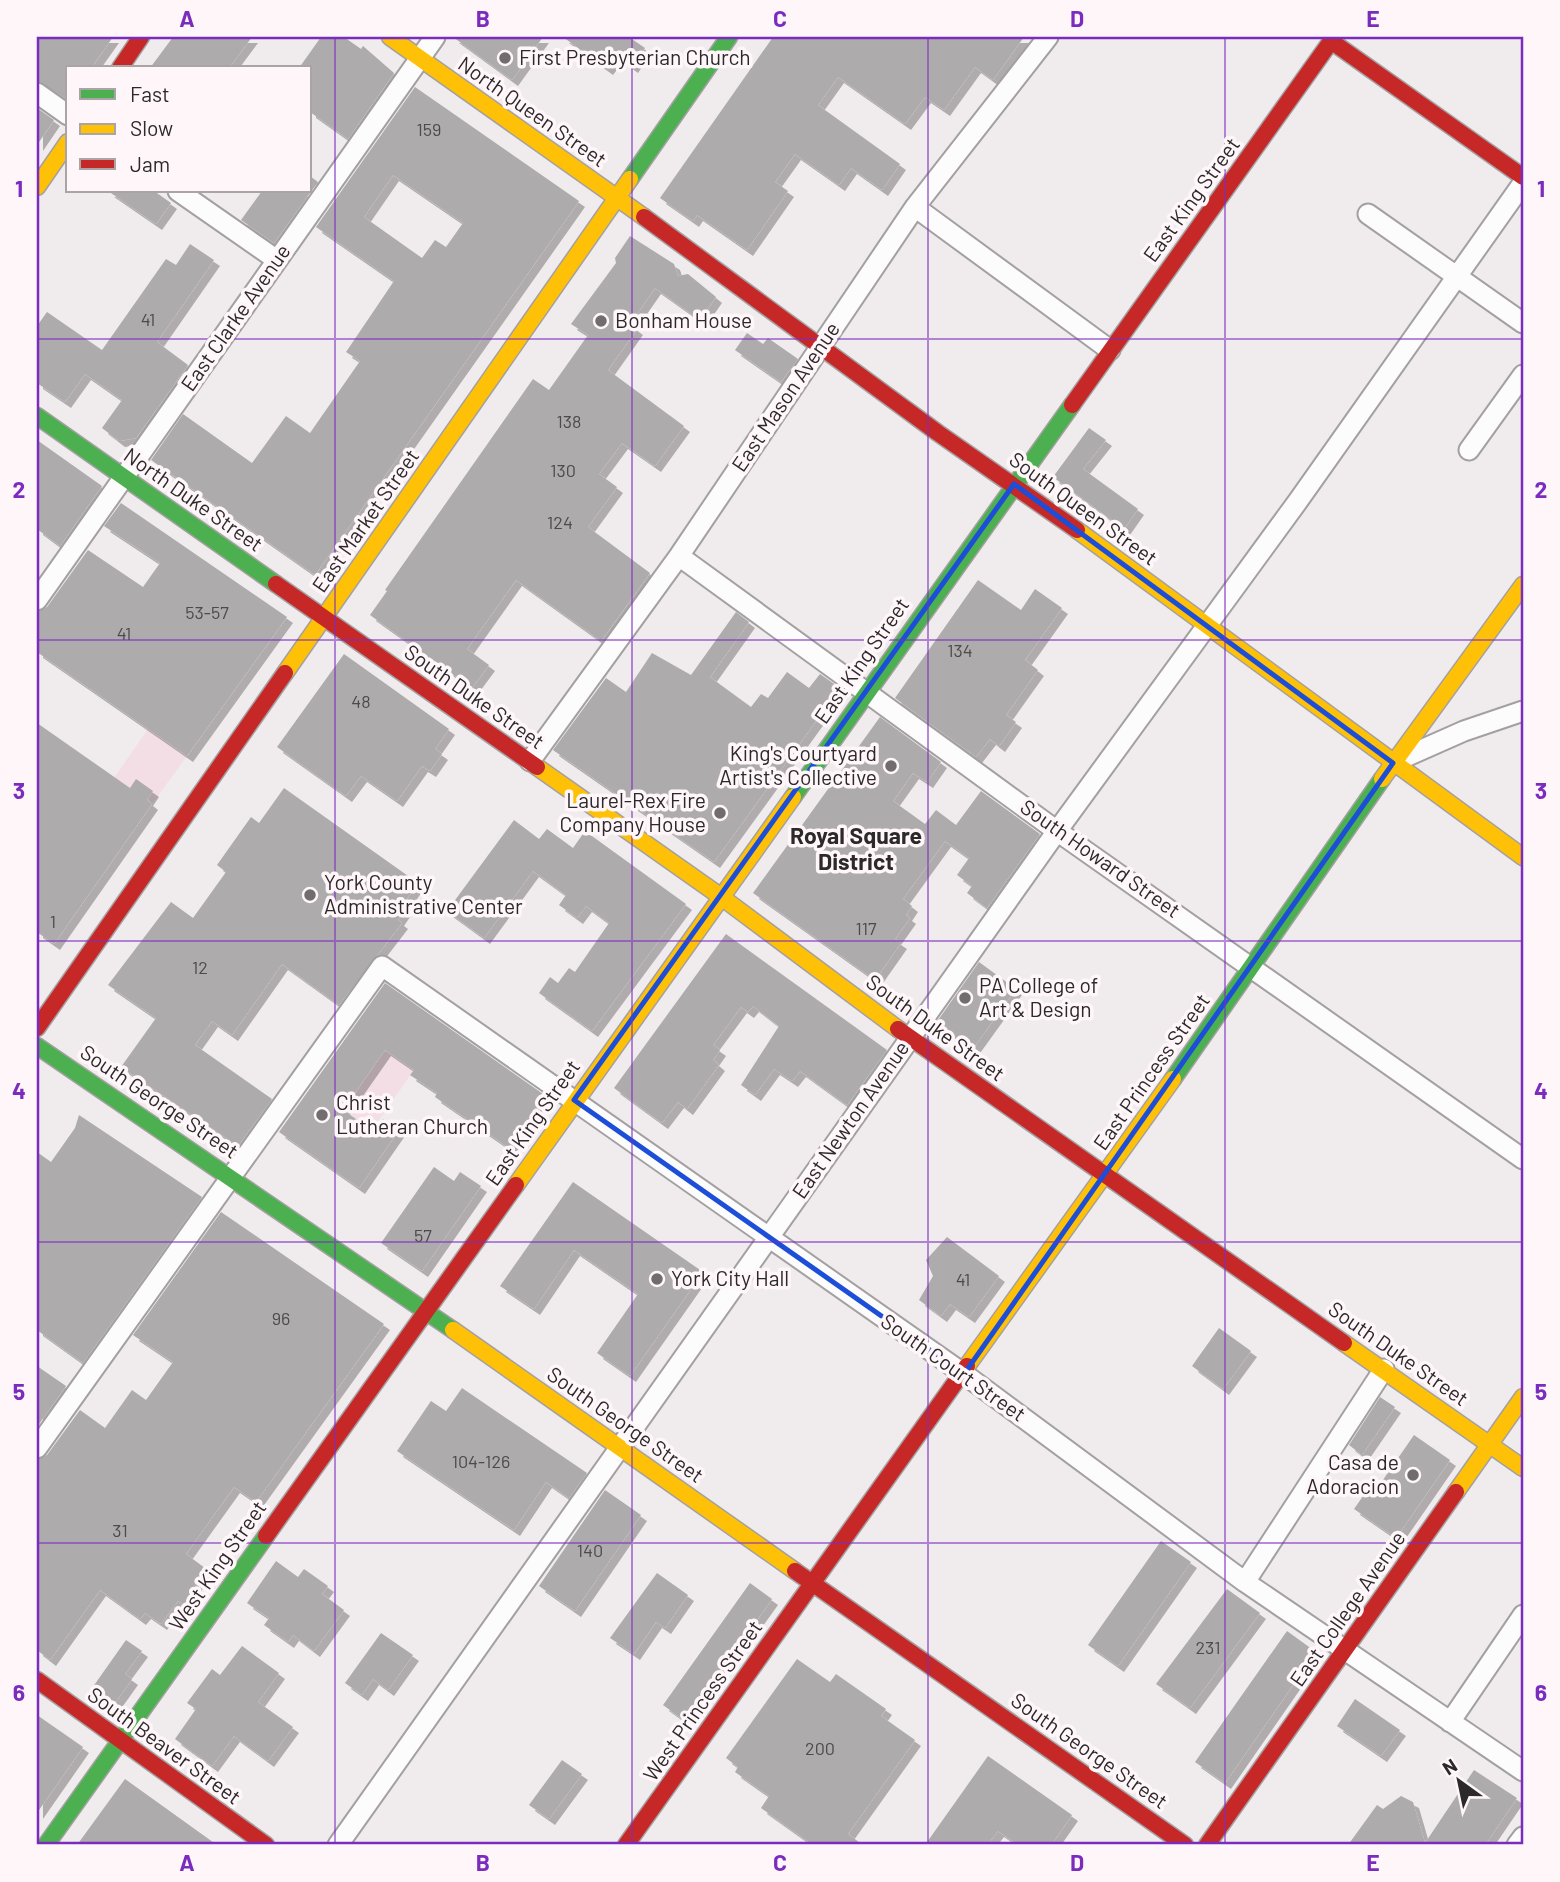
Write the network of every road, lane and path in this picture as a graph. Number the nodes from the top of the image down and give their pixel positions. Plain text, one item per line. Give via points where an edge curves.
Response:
1 (141, 37) edge
2 (390, 37) edge
3 (435, 37) edge
4 (729, 37) edge
5 (1048, 37) edge
6 (1331, 38) edge
7 (419, 58) junction
8 (121, 66) edge
9 (37, 93) edge
10 (66, 114) edge
11 (66, 145) edge
12 (1523, 177) edge
13 (1523, 183) edge
14 (37, 187) edge
15 (179, 192) edge
16 (616, 197) junction
17 (915, 207) junction
18 (1368, 214) dead end
19 (277, 260) junction
20 (1457, 276) junction
21 (1523, 323) edge
22 (819, 346) junction
23 (1110, 350) junction
24 (1523, 374) edge
25 (37, 416) edge
26 (1469, 450) dead end
27 (124, 477) junction
28 (1014, 484) junction
29 (679, 556) junction
30 (1523, 585) edge
31 (37, 600) edge
32 (324, 619) junction
33 (1207, 625) junction
34 (867, 691) junction
35 (1523, 711) edge
36 (530, 761) junction
37 (1393, 763) junction
38 (1057, 831) junction
39 (1523, 857) edge
40 (720, 896) junction
41 (1253, 966) junction
42 (37, 1028) edge
43 (910, 1038) junction
44 (37, 1046) edge
45 (574, 1100) junction
46 (1523, 1159) edge
47 (1106, 1174) junction
48 (230, 1175) junction
49 (768, 1238) junction
50 (425, 1311) junction
51 (1384, 1369) junction
52 (964, 1374) junction
53 (1523, 1397) edge
54 (1490, 1444) junction
55 (620, 1447) junction
56 (37, 1448) edge
57 (1523, 1468) edge
58 (813, 1581) junction
59 (1245, 1582) junction
60 (1523, 1615) edge
61 (1344, 1651) junction
62 (37, 1680) edge
63 (1450, 1722) junction
64 (120, 1740) junction
65 (1523, 1771) edge
66 (1523, 1837) edge
67 (46, 1845) edge
68 (266, 1845) edge
69 (338, 1845) edge
70 (626, 1845) edge
71 (1185, 1845) edge
72 (1207, 1845) edge
73 (1517, 1845) edge

1 - 8 street
2 - 7 street, North Queen Street
3 - 7 street, East Clarke Avenue
4 - 16 street, East Market Street
5 - 17 street, East Mason Avenue
6 - 12 street
6 - 23 street, East King Street
7 - 16 street, North Queen Street
7 - 19 street, East Clarke Avenue
9 - 10 street
11 - 14 street
13 - 20 street, East Newton Avenue
15 - 19 street
16 - 22 street, South Queen Street
16 - 32 street, East Market Street
17 - 22 street, East Mason Avenue
17 - 23 street
18 - 20 street
19 - 27 street, East Clarke Avenue
20 - 21 street
20 - 33 street, East Newton Avenue
22 - 28 street, South Queen Street
22 - 29 street, East Mason Avenue
23 - 28 street, East King Street
24 - 26 street
25 - 27 street, North Duke Street
27 - 31 street, East Clarke Avenue
27 - 32 street, North Duke Street
28 - 33 street, South Queen Street
28 - 34 street, East King Street
29 - 34 street, South Howard Street
29 - 36 street, East Mason Avenue
30 - 37 street, East Princess Street
32 - 36 street, South Duke Street
32 - 42 street, East Market Street
33 - 37 street, South Queen Street
33 - 38 street, East Newton Avenue
34 - 38 street, South Howard Street
34 - 40 street, East King Street
35 - 37 street
36 - 40 street, South Duke Street
37 - 39 street, South Queen Street
37 - 41 street, East Princess Street
38 - 41 street, South Howard Street
38 - 43 street, East Newton Avenue
40 - 43 street, South Duke Street
40 - 45 street, East King Street
41 - 46 street, South Howard Street
41 - 47 street, East Princess Street
43 - 47 street, South Duke Street
43 - 49 street, East Newton Avenue
44 - 48 street, South George Street
45 - 48 street, South Court Street via 382,966
45 - 49 street, South Court Street
45 - 50 street, East King Street
47 - 51 street, South Duke Street
47 - 52 street, East Princess Street
48 - 50 street, South George Street
48 - 56 street
49 - 52 street, South Court Street
49 - 55 street, East Newton Avenue
50 - 55 street, South George Street
50 - 64 street, West King Street
51 - 54 street, South Duke Street
51 - 59 street
52 - 58 street, East Princess Street
52 - 59 street, South Court Street
53 - 54 street, East College Avenue
54 - 57 street, South Duke Street
54 - 61 street, East College Avenue
55 - 58 street, South George Street
55 - 69 street, East Newton Avenue
58 - 70 street, West Princess Street
58 - 71 street, South George Street
59 - 61 street, South Court Street
60 - 63 street
61 - 63 street, South Court Street
61 - 72 street, East College Avenue
62 - 64 street, South Beaver Street
63 - 65 street, South Court Street
64 - 67 street, West King Street
64 - 68 street, South Beaver Street
66 - 73 street

